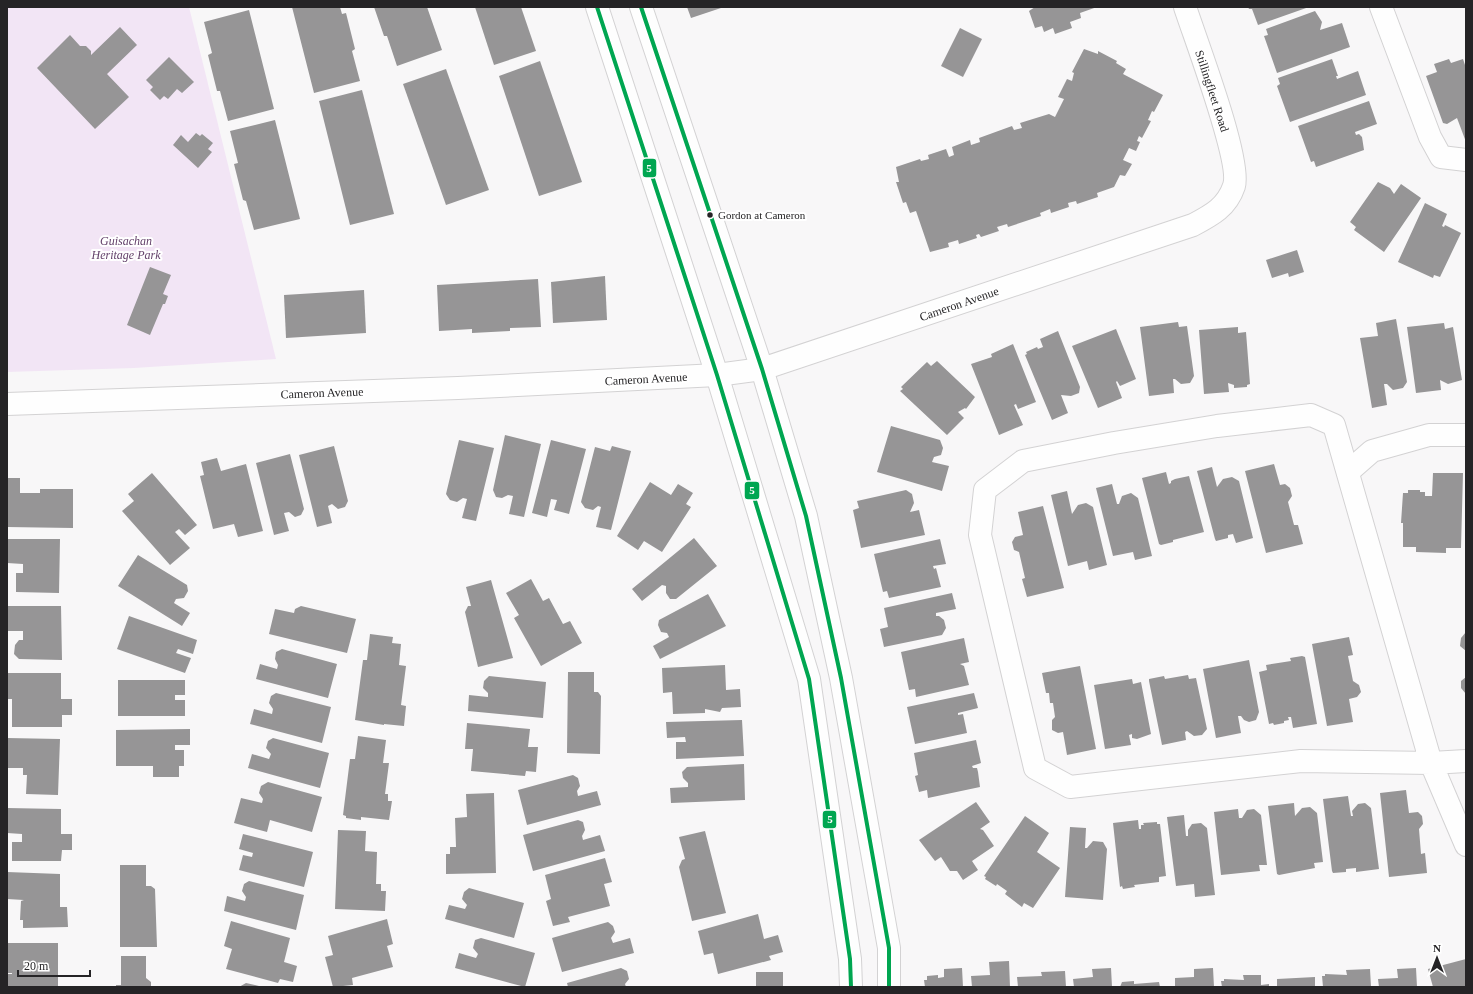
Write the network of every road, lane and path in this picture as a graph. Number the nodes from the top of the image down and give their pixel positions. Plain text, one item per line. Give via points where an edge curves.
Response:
1 (597, 7) edge
2 (641, 7) edge
3 (1185, 7) edge
4 (1381, 7) edge
5 (1466, 160) edge
6 (1235, 176) joint
7 (762, 369) junction
8 (717, 375) junction
9 (7, 404) edge
10 (1466, 435) edge
11 (1348, 472) junction
12 (1466, 761) edge
13 (1430, 763) junction
14 (1466, 845) edge
15 (851, 987) edge
16 (888, 987) edge

1 - 8 street
2 - 7 street
3 - 6 street, Stillingfleet Road via 1231,146
4 - 5 street via 1430,137 1441,157
6 - 7 street, Cameron Avenue via 1234,186 1219,211 1194,225
7 - 8 street, Cameron Avenue
7 - 16 street via 806,516 841,678 889,948
8 - 9 street, Cameron Avenue via 366,392
8 - 15 street via 809,679 850,959
10 - 11 street via 1430,435 1372,451
11 - 13 street
11 - 13 street via 1334,425 1311,415 1218,426 1023,461 985,490 980,535 1035,768 1070,787 1301,761
12 - 13 street
13 - 14 street

